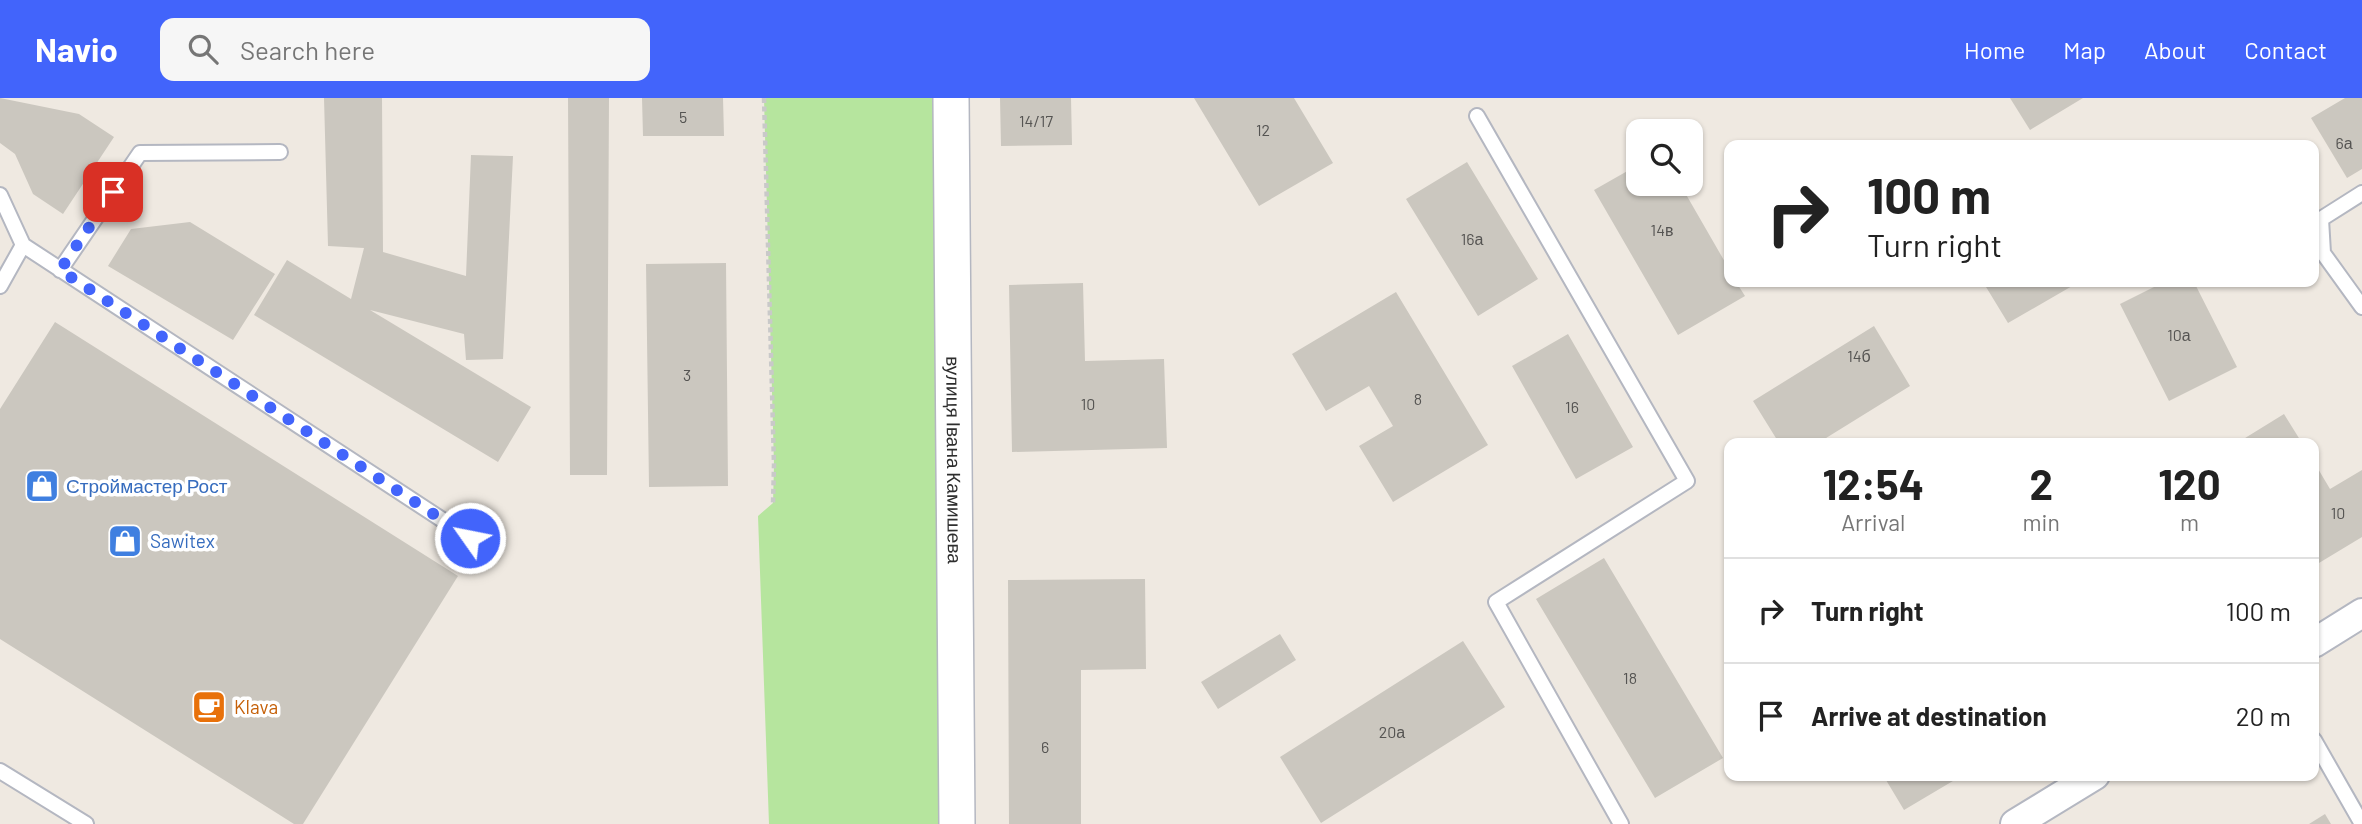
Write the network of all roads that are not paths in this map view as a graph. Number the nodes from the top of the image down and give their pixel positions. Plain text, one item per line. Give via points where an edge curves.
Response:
1 (951, 98) edge
2 (1478, 116) dead end
3 (280, 152) dead end
4 (2362, 193) edge
5 (0, 195) edge
6 (23, 245) junction
7 (60, 270) junction
8 (0, 286) edge
9 (2362, 307) edge
10 (470, 538) dead end
11 (2362, 613) edge
12 (2319, 640) edge
13 (2319, 749) edge
14 (0, 771) edge
15 (2085, 781) edge
16 (86, 824) edge
17 (957, 824) edge
18 (1621, 824) edge
19 (2015, 824) edge
20 (2362, 824) edge

1 - 17 street, вулиця Івана Камишева
2 - 18 lane via 1686,481 1496,602
3 - 7 lane via 140,153
4 - 9 lane via 2321,219 2323,253
5 - 6 lane
6 - 7 lane
6 - 8 lane
7 - 10 lane
11 - 12 street
13 - 20 lane
14 - 16 lane
15 - 19 street

